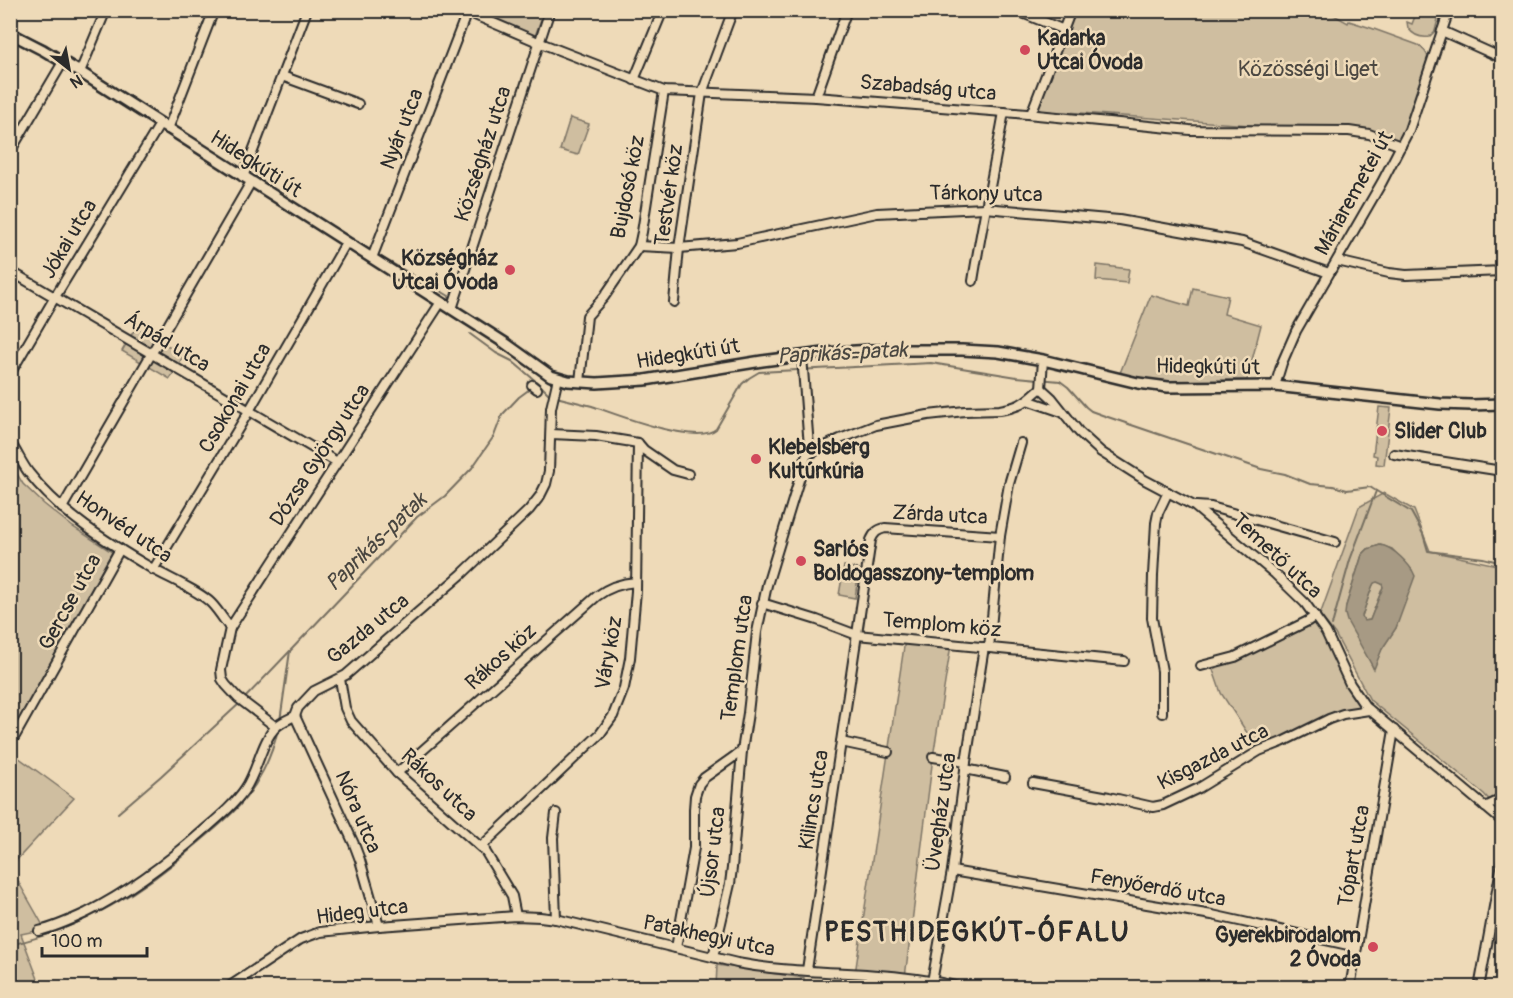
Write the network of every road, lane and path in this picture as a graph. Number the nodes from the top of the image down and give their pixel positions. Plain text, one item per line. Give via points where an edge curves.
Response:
1 (214, 10) edge
2 (308, 10) edge
3 (550, 10) edge
4 (663, 10) edge
5 (733, 10) edge
6 (847, 10) edge
7 (1015, 10) edge
8 (1071, 10) edge
9 (1449, 10) edge
10 (465, 11) edge
11 (105, 12) edge
12 (1064, 30) junction
13 (1443, 31) junction
14 (10, 33) edge
15 (538, 42) junction
16 (1503, 58) edge
17 (63, 62) junction
18 (82, 69) junction
19 (282, 76) junction
20 (634, 80) junction
21 (663, 91) junction
22 (702, 93) junction
23 (816, 97) junction
24 (358, 104) dead end
25 (1004, 112) junction
26 (1031, 114) junction
27 (167, 126) junction
28 (1401, 146) junction
29 (10, 152) edge
30 (246, 176) junction
31 (985, 208) junction
32 (346, 243) junction
33 (639, 246) junction
34 (679, 248) junction
35 (373, 255) junction
36 (1337, 261) junction
37 (10, 271) edge
38 (1503, 271) edge
39 (1329, 273) junction
40 (973, 281) dead end
41 (55, 297) junction
42 (441, 302) junction
43 (674, 302) dead end
44 (452, 309) junction
45 (152, 354) junction
46 (802, 360) junction
47 (1043, 360) junction
48 (10, 374) edge
49 (558, 378) junction
50 (580, 382) junction
51 (1041, 382) junction
52 (1275, 386) junction
53 (1027, 400) junction
54 (1503, 404) edge
55 (249, 411) junction
56 (1063, 412) junction
57 (551, 434) junction
58 (10, 442) edge
59 (638, 443) junction
60 (1022, 443) dead end
61 (1394, 454) dead end
62 (807, 455) junction
63 (337, 462) junction
64 (1503, 471) edge
65 (688, 474) dead end
66 (1168, 492) junction
67 (1194, 506) junction
68 (62, 508) junction
69 (1000, 536) junction
70 (1335, 542) dead end
71 (120, 549) junction
72 (153, 570) junction
73 (636, 582) junction
74 (762, 603) junction
75 (1315, 616) junction
76 (230, 628) junction
77 (857, 635) junction
78 (986, 647) junction
79 (1124, 661) dead end
80 (1201, 666) dead end
81 (340, 679) junction
82 (1369, 710) junction
83 (1162, 713) dead end
84 (296, 716) junction
85 (279, 725) junction
86 (1394, 730) junction
87 (15, 736) dead end
88 (841, 742) junction
89 (742, 751) junction
90 (888, 752) dead end
91 (933, 757) dead end
92 (966, 765) junction
93 (397, 773) junction
94 (1005, 777) dead end
95 (1034, 783) dead end
96 (1503, 799) edge
97 (1485, 807) junction
98 (556, 813) dead end
99 (1503, 821) edge
100 (485, 851) junction
101 (1503, 863) edge
102 (952, 871) junction
103 (516, 916) junction
104 (556, 920) junction
105 (379, 926) junction
106 (39, 931) dead end
107 (1357, 947) junction
108 (676, 948) junction
109 (713, 957) junction
110 (807, 970) junction
111 (932, 982) junction
112 (227, 987) edge
113 (963, 987) edge
114 (1350, 987) edge
115 (1479, 987) edge

1 - 27 street, Jókai utca
2 - 19 street
3 - 15 street, Községház utca
4 - 20 street
5 - 22 street, Testvér köz
6 - 23 street
7 - 12 street
8 - 12 street
9 - 13 street, Máriaremetei út
10 - 15 street, Szabadság utca
10 - 35 street, Nyár utca
11 - 18 street
12 - 26 street
13 - 16 street
13 - 28 street, Máriaremetei út
14 - 17 main road, Hidegkúti út
15 - 20 street, Szabadság utca
15 - 44 street, Községház utca
17 - 18 main road, Hidegkúti út
17 - 29 street
18 - 27 main road, Hidegkúti út
19 - 24 street
19 - 30 street
20 - 21 street, Szabadság utca
21 - 22 street, Szabadság utca
21 - 33 street, Bujdosó köz
22 - 23 street, Szabadság utca
22 - 34 street, Testvér köz
23 - 25 street, Szabadság utca
25 - 26 street, Szabadság utca
25 - 31 street
26 - 28 street, Szabadság utca via 1190,130 1349,131
27 - 30 main road, Hidegkúti út
27 - 41 street, Jókai utca
28 - 36 street, Máriaremetei út
30 - 32 main road, Hidegkúti út
30 - 45 street
31 - 34 street, Tárkony utca via 877,213 737,243
31 - 39 street, Tárkony utca via 1119,220 1242,242
31 - 40 street
32 - 35 main road, Hidegkúti út
32 - 55 street, Csokonai utca
33 - 34 street, Tárkony utca
33 - 50 street, Bujdosó köz via 587,316
34 - 43 street, Testvér köz
35 - 42 main road, Hidegkúti út
36 - 38 street via 1406,275
36 - 39 street, Máriaremetei út
37 - 41 street, Árpád utca
39 - 52 street, Máriaremetei út via 1296,331
41 - 45 street, Árpád utca
41 - 48 street, Jókai utca
42 - 44 main road, Hidegkúti út
42 - 63 street, Dózsa György utca
44 - 49 main road, Hidegkúti út
45 - 55 street, Árpád utca
45 - 68 street
46 - 47 main road, Hidegkúti út via 871,350 998,352
46 - 50 main road, Hidegkúti út via 645,380
46 - 62 street, Templom utca
47 - 51 street
47 - 52 main road, Hidegkúti út via 1168,387
49 - 50 main road, Hidegkúti út
49 - 57 street, Gazda utca via 552,401
51 - 53 street
51 - 56 street, Temető utca
52 - 54 main road, Hidegkúti út via 1440,404
53 - 56 street
53 - 62 street via 1000,410 928,415 876,425
55 - 63 street, Árpád utca
55 - 72 street, Csokonai utca
56 - 66 street, Temető utca via 1101,452
57 - 59 street
57 - 81 street, Gazda utca via 546,484 529,510 462,574
58 - 68 street, Honvéd utca via 28,472
59 - 65 street via 673,470
59 - 73 street, Váry köz
60 - 69 street, Üvegház utca
61 - 64 street
62 - 74 street, Templom utca
63 - 76 street, Dózsa György utca
66 - 67 street, Temető utca
66 - 83 street via 1156,523 1152,603
67 - 70 street via 1211,507
67 - 75 street, Temető utca via 1275,574
68 - 71 street, Honvéd utca
69 - 77 street, Zárda utca via 885,528 873,534
69 - 78 street, Üvegház utca
71 - 72 street, Honvéd utca
71 - 87 street, Gercse utca
72 - 76 street, Honvéd utca via 202,596
73 - 93 street, Rákos köz via 604,590
73 - 100 street, Váry köz via 630,658 613,716 600,734 484,844
74 - 77 street, Templom köz
74 - 89 street, Templom utca
75 - 80 street via 1235,657
75 - 82 street, Temető utca via 1350,684
76 - 85 street via 221,670 225,685
77 - 78 street, Templom köz
77 - 88 street, Kilincs utca
78 - 79 street, Templom köz
78 - 92 street, Üvegház utca
81 - 84 street, Gazda utca via 314,691 298,708
81 - 93 street, Rákos utca via 347,715
82 - 86 street, Temető utca
82 - 95 street, Kisgazda utca via 1329,719 1259,751 1163,805 1153,807
84 - 85 street, Gazda utca
84 - 105 street, Nóra utca via 357,852
85 - 106 street via 234,803 178,853 100,906
86 - 97 street, Temető utca
86 - 107 street, Tópart utca
88 - 90 street
88 - 110 street, Kilincs utca
89 - 108 street, Templom utca via 699,784 695,796 694,848
89 - 109 street, Újsor utca via 731,876
91 - 92 street
92 - 94 street
92 - 102 street, Üvegház utca
93 - 100 street, Rákos utca
96 - 97 street
97 - 99 street, Temető utca
98 - 104 street
100 - 103 street, Rákos utca via 512,896
101 - 115 street
102 - 107 street, Fenyőerdő utca via 1212,915
102 - 111 street, Üvegház utca
103 - 104 street, Patakhegyi utca
103 - 105 street, Hideg utca
104 - 108 street, Patakhegyi utca
105 - 112 street, Hideg utca via 320,932 301,939
107 - 114 street, Tópart utca
108 - 109 street, Patakhegyi utca
109 - 110 street, Patakhegyi utca via 764,968
110 - 111 street, Patakhegyi utca
111 - 113 street, Patakhegyi utca

